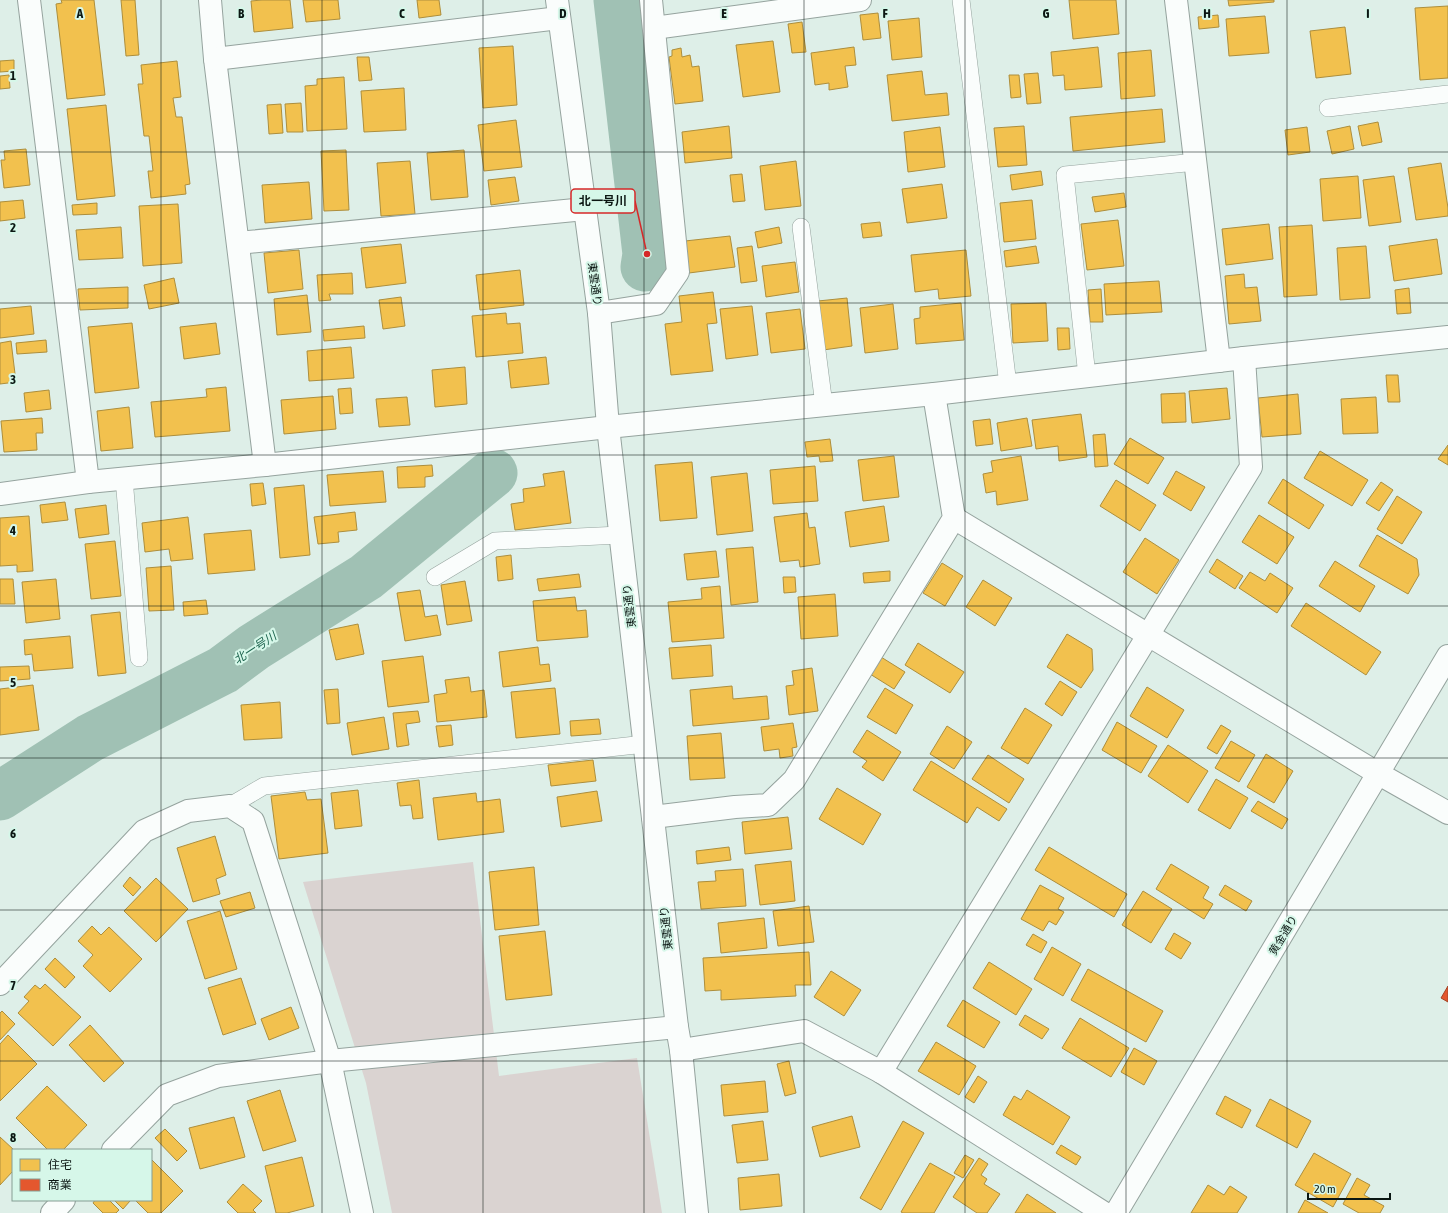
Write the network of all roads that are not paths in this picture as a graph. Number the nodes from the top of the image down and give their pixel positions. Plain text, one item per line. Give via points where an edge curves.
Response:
1 (29, 0) edge
2 (210, 0) edge
3 (650, 0) edge
4 (860, 0) edge
5 (961, 0) edge
6 (1176, 0) edge
7 (558, 9) edge
8 (654, 28) junction
9 (215, 59) junction
10 (1448, 94) edge
11 (1328, 108) dead end
12 (1196, 162) junction
13 (585, 209) junction
14 (802, 227) dead end
15 (238, 243) junction
16 (599, 313) junction
17 (1448, 337) edge
18 (1244, 358) junction
19 (1219, 361) junction
20 (1087, 376) junction
21 (1008, 385) junction
22 (934, 394) junction
23 (824, 405) junction
24 (608, 427) junction
25 (265, 465) junction
26 (124, 478) junction
27 (88, 482) junction
28 (0, 494) edge
29 (954, 518) junction
30 (620, 535) junction
31 (435, 578) dead end
32 (1149, 634) junction
33 (1448, 656) edge
34 (139, 658) dead end
35 (645, 744) junction
36 (1379, 774) junction
37 (230, 806) junction
38 (1448, 813) edge
39 (653, 817) junction
40 (0, 984) edge
41 (677, 1027) junction
42 (681, 1050) junction
43 (330, 1061) junction
44 (882, 1072) junction
45 (114, 1149) edge
46 (63, 1201) edge
47 (52, 1213) edge
48 (362, 1213) edge
49 (697, 1213) edge
50 (1104, 1213) edge
51 (1116, 1213) edge

1 - 27 street
2 - 9 street
3 - 8 street
4 - 8 street
5 - 21 lane
6 - 12 street
7 - 9 street
7 - 13 street, 東雲通り
8 - 16 street via 678,272 656,304
9 - 15 street
10 - 11 lane
12 - 19 street
12 - 20 lane via 1065,176
13 - 15 street
13 - 16 street, 東雲通り
14 - 23 lane
15 - 25 street
16 - 24 street, 東雲通り
17 - 18 street
18 - 19 street
18 - 32 street via 1251,467
19 - 20 street
20 - 21 street
21 - 22 street
22 - 23 street
22 - 29 street
23 - 24 street
24 - 25 street
24 - 30 street, 東雲通り
25 - 26 street
26 - 27 street
26 - 34 lane
27 - 28 street
29 - 32 street
29 - 39 street via 794,780 768,805
30 - 31 lane via 495,541
30 - 35 street, 東雲通り
32 - 36 street
32 - 44 street
33 - 36 street, 黄金通り
35 - 37 lane via 264,786
35 - 39 street, 東雲通り
36 - 38 street
36 - 51 street, 黄金通り
37 - 40 street via 188,811 144,832
37 - 43 street via 253,821
39 - 41 street, 東雲通り
41 - 42 street, 東雲通り
41 - 43 street
42 - 44 street via 804,1031
42 - 49 street, 東雲通り
43 - 45 street via 218,1076 167,1095
43 - 48 street
44 - 50 street
46 - 47 street

